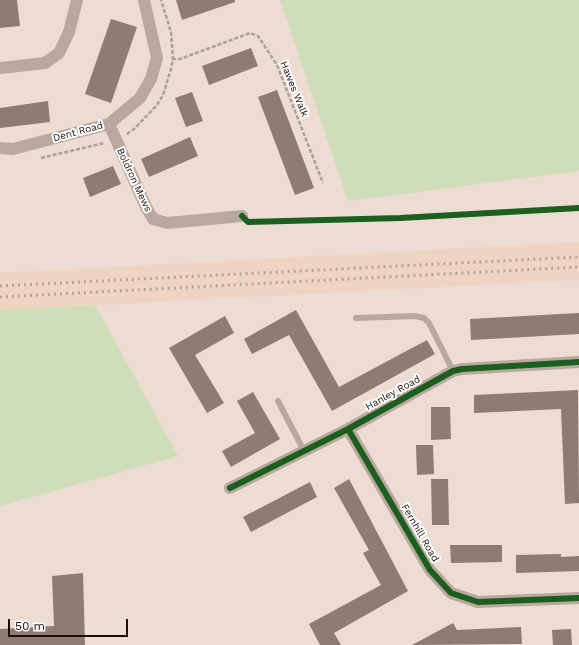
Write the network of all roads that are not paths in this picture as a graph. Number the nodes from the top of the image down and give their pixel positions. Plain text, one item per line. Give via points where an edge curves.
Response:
1 (144, 0) edge
2 (72, 2) edge
3 (0, 68) edge
4 (109, 124) junction
5 (0, 148) edge
6 (242, 216) dead end
7 (356, 318) dead end
8 (579, 362) edge
9 (453, 372) junction
10 (278, 401) dead end
11 (348, 429) junction
12 (304, 451) junction
13 (230, 488) dead end
14 (579, 598) edge

1 - 4 street, Dent Road via 157,58 151,79 140,98
2 - 3 street via 69,32 59,53 45,63
4 - 5 street, Dent Road via 14,149
4 - 6 street, Boldron Mews via 153,219 167,223
7 - 9 lane via 424,318 429,323
8 - 9 street, Hanley Road via 462,369
9 - 11 street, Hanley Road
10 - 12 lane
11 - 12 street, Hanley Road
11 - 14 street, Fernhill Road via 430,570 451,593 478,602
12 - 13 street, Hanley Road

